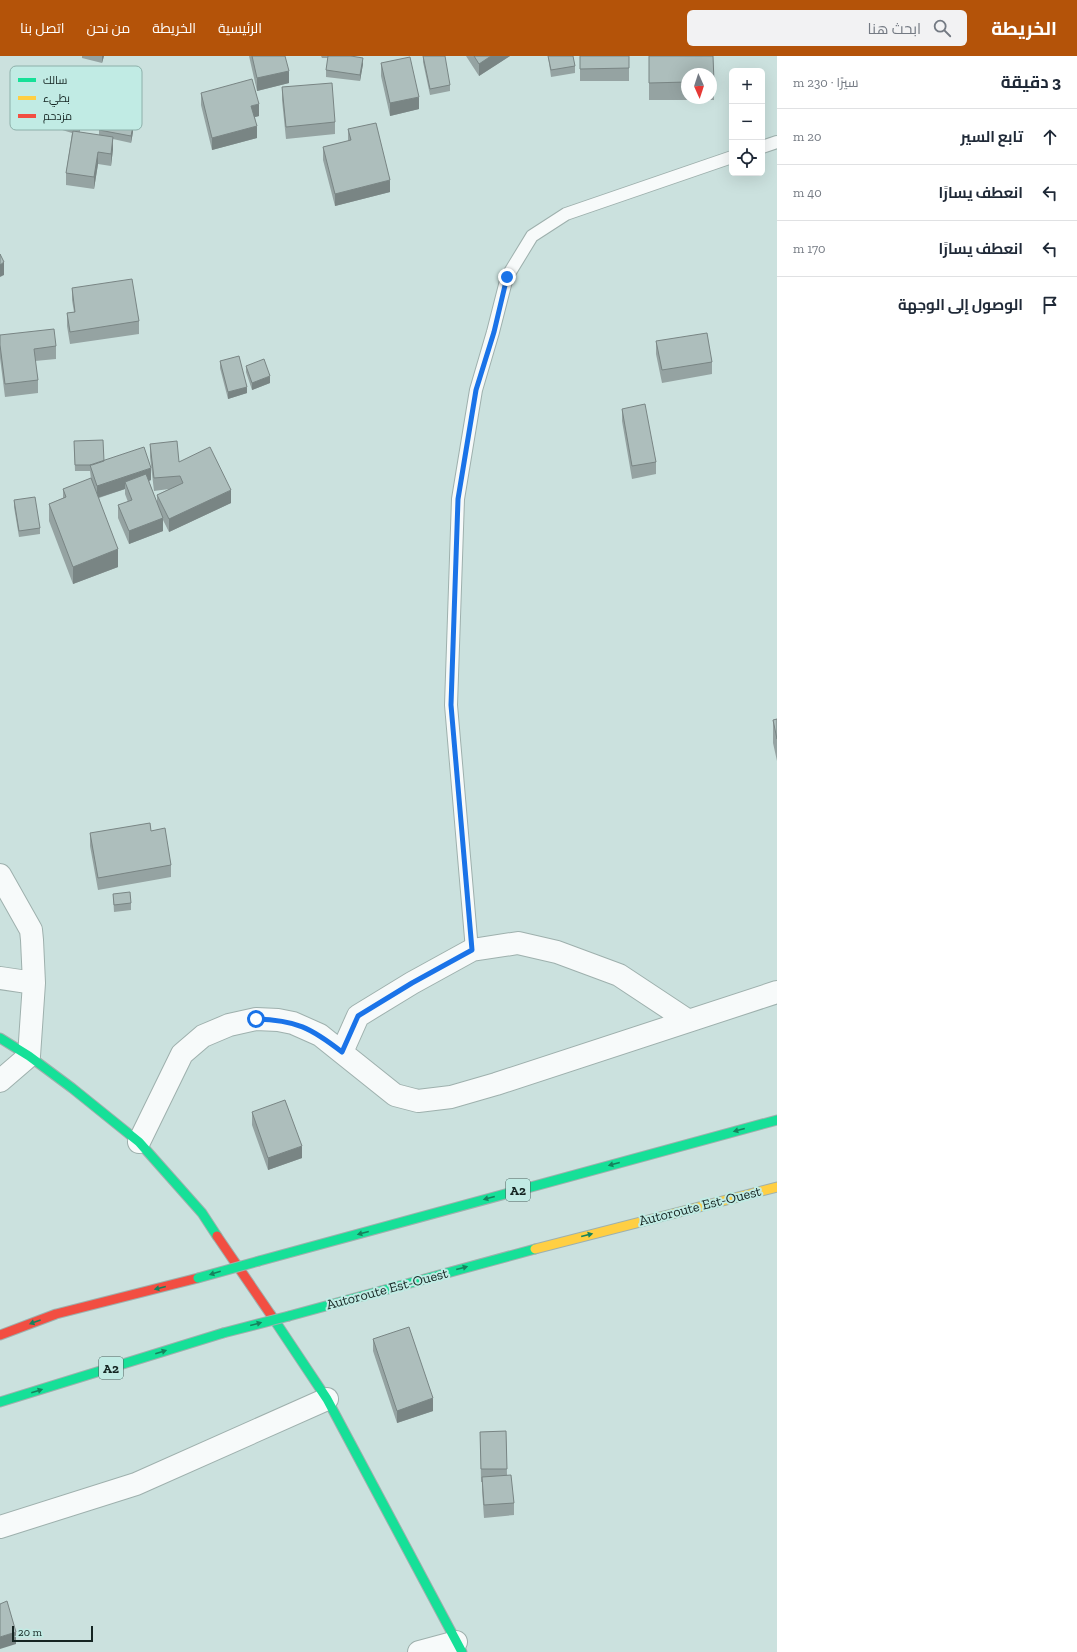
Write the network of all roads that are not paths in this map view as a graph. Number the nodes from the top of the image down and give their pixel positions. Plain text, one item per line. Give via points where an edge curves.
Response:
1 (777, 142) edge
2 (765, 146) edge
3 (729, 158) edge
4 (0, 875) edge
5 (472, 950) junction
6 (0, 978) edge
7 (34, 983) junction
8 (777, 992) edge
9 (687, 1020) junction
10 (0, 1038) edge
11 (342, 1052) junction
12 (29, 1056) junction
13 (0, 1081) edge
14 (777, 1120) edge
15 (139, 1142) junction
16 (775, 1187) edge
17 (0, 1335) edge
18 (327, 1399) junction
19 (0, 1402) edge
20 (0, 1527) edge
21 (459, 1647) edge
22 (419, 1652) edge

1 - 2 lane
3 - 5 lane via 566,214 532,236 507,277 494,332 476,390 458,499 451,705
4 - 7 street via 31,930
5 - 9 street via 518,943 557,952 619,975
5 - 11 street via 358,1016
6 - 7 street
7 - 12 street
8 - 9 street
9 - 11 street via 496,1084 451,1097 418,1101 395,1095
10 - 12 main road
11 - 15 street via 320,1035 293,1023 278,1020 256,1019 229,1025 203,1036 182,1054
12 - 13 street
12 - 15 main road
14 -> 17 main road, A2, bridge via 198,1278 56,1314
15 - 18 main road via 202,1213
19 -> 16 main road, Autoroute Est-Ouest / A2, bridge via 223,1333
18 - 20 street via 136,1484
18 - 21 main road
21 - 22 street

